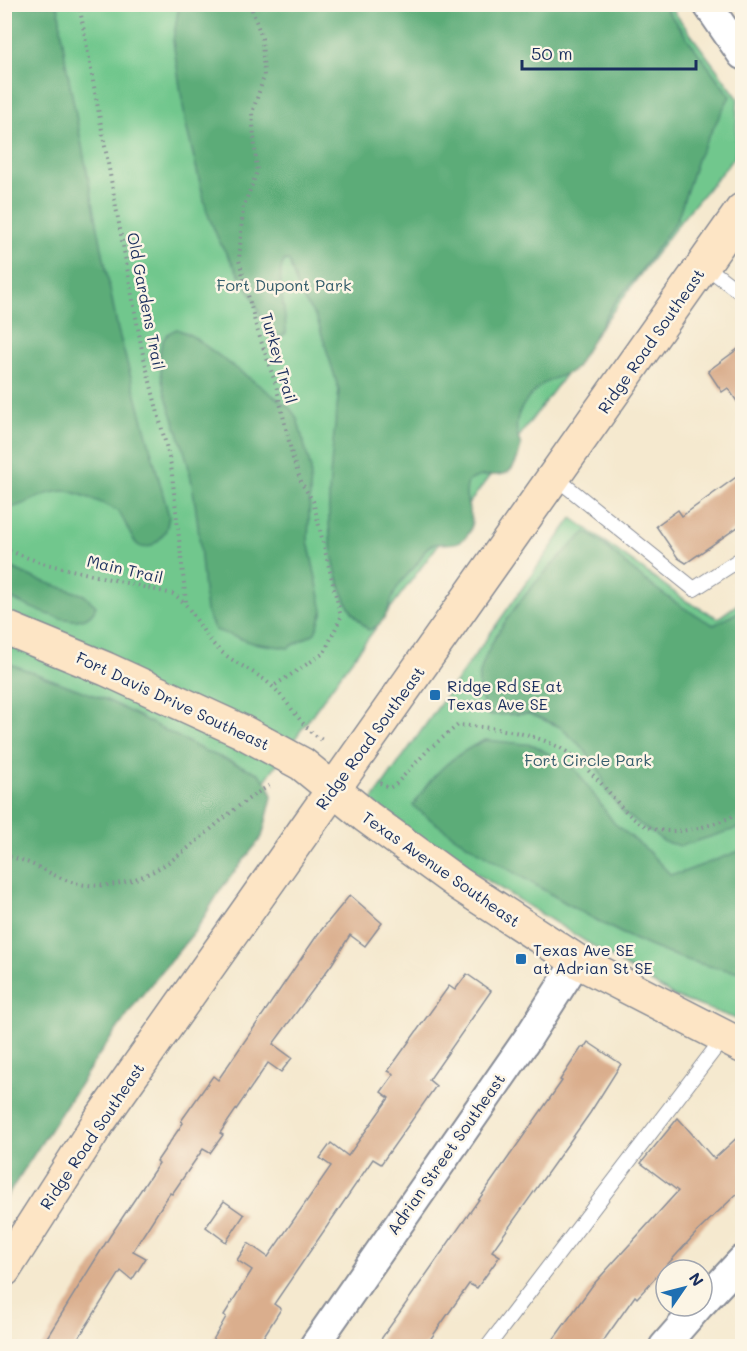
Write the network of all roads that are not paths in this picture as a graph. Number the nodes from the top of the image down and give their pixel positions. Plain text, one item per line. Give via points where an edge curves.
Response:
1 (707, 4) edge
2 (742, 55) edge
3 (742, 210) edge
4 (704, 265) junction
5 (742, 294) edge
6 (555, 477) junction
7 (742, 558) edge
8 (4, 627) edge
9 (333, 790) junction
10 (577, 961) junction
11 (733, 1042) edge
12 (742, 1260) edge
13 (4, 1270) edge
14 (714, 1289) edge
15 (689, 1318) edge
16 (314, 1347) edge
17 (488, 1347) edge
18 (664, 1347) edge

1 - 2 street
3 - 4 main road, Ridge Road Southeast
4 - 5 lane
4 - 6 main road, Ridge Road Southeast
6 - 7 lane via 693,589
6 - 9 main road, Ridge Road Southeast
8 - 9 main road, Fort Davis Drive Southeast via 241,731 303,764
9 - 10 main road, Texas Avenue Southeast via 478,897
9 - 13 main road, Ridge Road Southeast via 98,1123
10 - 11 main road, Texas Avenue Southeast
10 - 16 street, Adrian Street Southeast
11 - 17 lane
12 - 14 street
15 - 18 street

